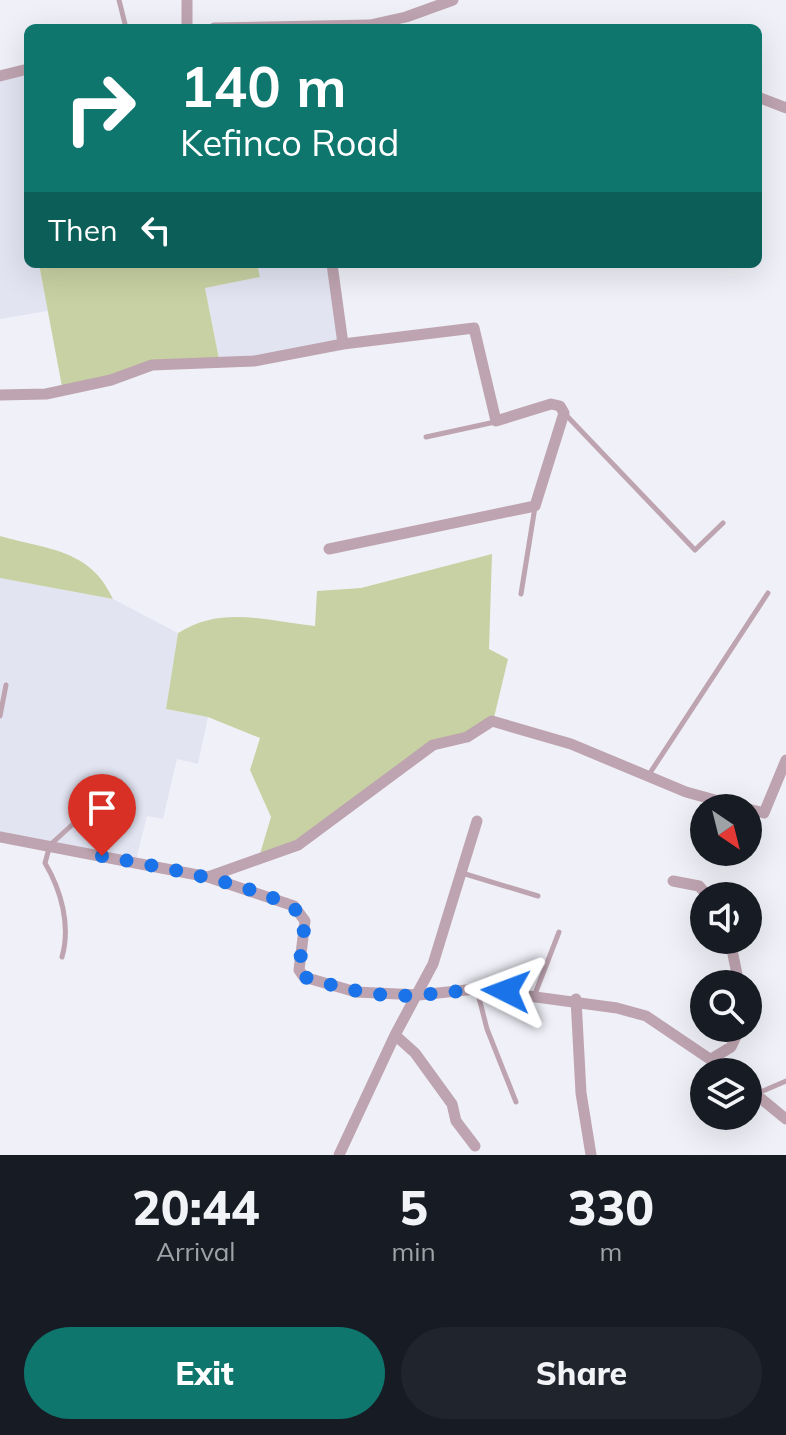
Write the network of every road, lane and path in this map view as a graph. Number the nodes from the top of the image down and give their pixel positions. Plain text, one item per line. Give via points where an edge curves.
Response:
1 (119, 0) edge
2 (187, 0) edge
3 (453, 0) edge
4 (125, 24) edge
5 (187, 24) edge
6 (373, 24) edge
7 (24, 70) edge
8 (0, 76) edge
9 (762, 99) edge
10 (786, 108) edge
11 (333, 268) edge
12 (343, 344) junction
13 (0, 395) edge
14 (564, 413) junction
15 (496, 421) junction
16 (426, 437) dead end
17 (535, 506) junction
18 (723, 523) dead end
19 (329, 549) dead end
20 (768, 593) dead end
21 (521, 594) dead end
22 (6, 685) dead end
23 (0, 716) edge
24 (786, 760) edge
25 (648, 776) junction
26 (107, 793) dead end
27 (694, 794) edge
28 (762, 812) edge
29 (477, 821) dead end
30 (0, 837) edge
31 (50, 845) junction
32 (461, 872) junction
33 (208, 877) junction
34 (673, 881) dead end
35 (690, 884) edge
36 (538, 896) dead end
37 (559, 932) dead end
38 (62, 957) dead end
39 (476, 989) junction
40 (535, 994) junction
41 (419, 995) junction
42 (576, 999) junction
43 (395, 1035) junction
44 (733, 1042) edge
45 (713, 1058) joint
46 (786, 1081) edge
47 (762, 1088) edge
48 (762, 1100) edge
49 (516, 1102) dead end
50 (786, 1119) edge
51 (475, 1146) dead end
52 (339, 1155) edge
53 (591, 1155) edge

1 - 4 lane
2 - 5 street
3 - 6 street
7 - 8 street
9 - 10 street
11 - 12 street
12 - 13 street via 254,361 152,365 46,394
12 - 15 street via 474,328
14 - 15 street via 551,404
14 - 17 street
14 - 18 lane via 695,550
15 - 16 lane
17 - 19 street
17 - 21 lane
20 - 25 lane
22 - 23 lane
24 - 28 street
25 - 27 street
25 - 33 street via 571,744 492,721 467,737 433,745 298,845
26 - 31 lane
29 - 32 street
30 - 31 street
31 - 33 street
31 - 38 lane via 45,863 57,882 68,937
32 - 36 lane
32 - 41 street
33 - 41 street via 302,913 299,970 304,977 356,992
34 - 35 street
37 - 40 lane
39 - 40 street
39 - 41 street
39 - 49 lane
40 - 42 street
41 - 43 street
42 - 45 street via 646,1016
42 - 53 street via 581,1093
43 - 51 street via 452,1104 456,1121
43 - 52 street
44 - 45 street
46 - 47 lane
48 - 50 street

